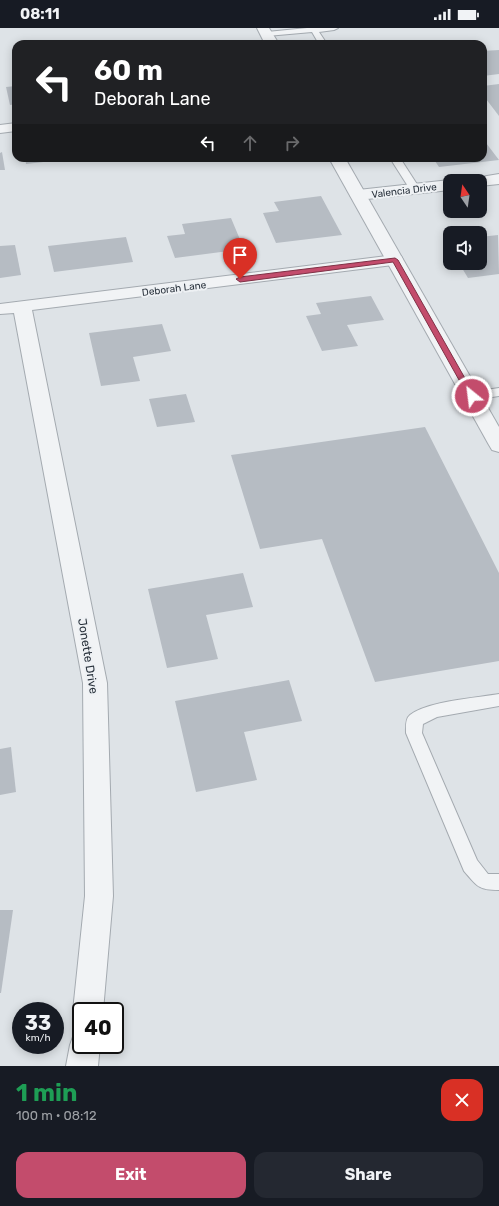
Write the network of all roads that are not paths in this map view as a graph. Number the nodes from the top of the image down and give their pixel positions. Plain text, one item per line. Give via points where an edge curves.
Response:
1 (334, 28) edge
2 (314, 30) junction
3 (268, 35) edge
4 (320, 40) edge
5 (12, 128) edge
6 (0, 129) edge
7 (339, 162) edge
8 (398, 162) edge
9 (499, 179) edge
10 (487, 180) edge
11 (443, 186) edge
12 (415, 189) junction
13 (358, 195) junction
14 (395, 260) junction
15 (11, 308) edge
16 (499, 392) edge
17 (472, 396) junction
18 (499, 445) edge
19 (499, 700) edge
20 (499, 882) edge
21 (89, 1002) edge
22 (84, 1054) edge
23 (82, 1066) edge

1 - 2 lane
2 - 3 lane
2 - 4 lane
5 - 6 street
7 - 13 street
8 - 12 lane
9 - 10 street
11 - 12 street, Valencia Drive
12 - 13 street, Valencia Drive
13 - 14 street
14 - 15 street, Deborah Lane
14 - 17 street
15 - 21 street, Jonette Drive via 95,683 99,896
16 - 17 lane
17 - 18 street
19 - 20 lane via 435,711 415,720 414,732 470,865 484,882
22 - 23 street

